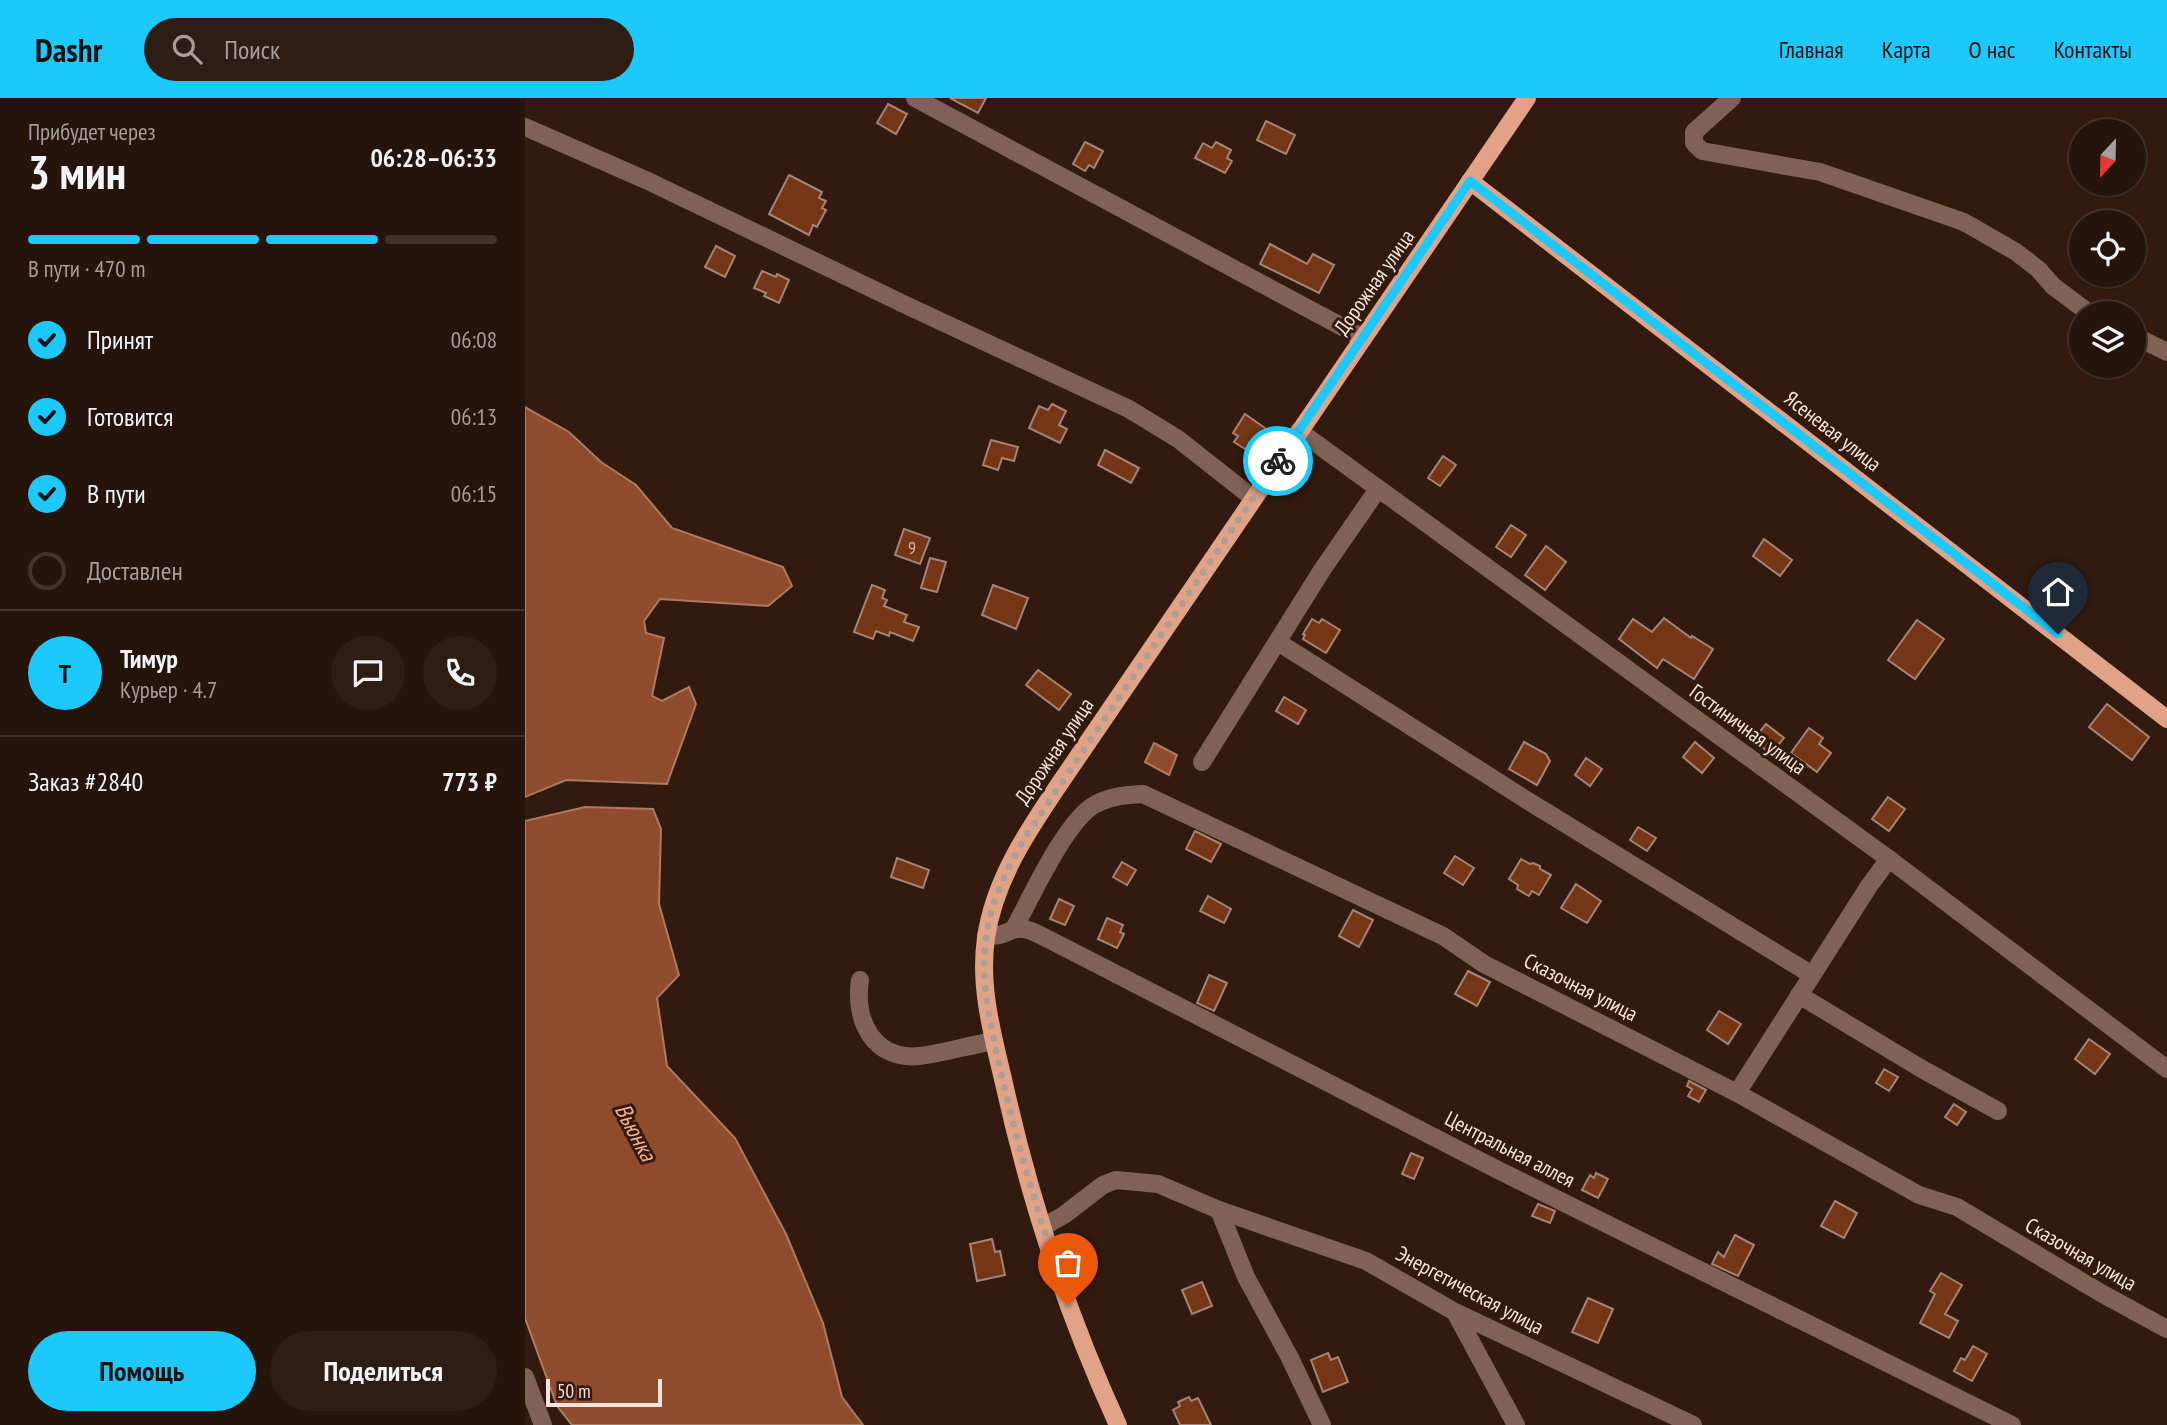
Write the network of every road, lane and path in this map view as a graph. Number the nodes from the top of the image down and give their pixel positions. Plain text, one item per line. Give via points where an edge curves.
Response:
1 (915, 98) edge
2 (1527, 98) edge
3 (1732, 98) edge
4 (525, 127) edge
5 (1470, 181) junction
6 (2073, 301) edge
7 (1363, 338) junction
8 (2146, 342) edge
9 (2167, 352) edge
10 (1299, 431) junction
11 (1378, 489) junction
12 (1253, 498) junction
13 (1277, 642) junction
14 (2167, 719) edge
15 (1202, 762) dead end
16 (1889, 859) junction
17 (1014, 929) junction
18 (986, 934) junction
19 (1812, 975) junction
20 (860, 980) dead end
21 (1799, 995) junction
22 (994, 1041) junction
23 (2167, 1069) edge
24 (1737, 1093) junction
25 (1998, 1111) dead end
26 (1219, 1210) junction
27 (1043, 1227) junction
28 (1455, 1312) junction
29 (2167, 1329) edge
30 (525, 1377) edge
31 (543, 1425) edge
32 (1118, 1425) edge
33 (1322, 1425) edge
34 (1516, 1425) edge
35 (1693, 1425) edge
36 (2012, 1425) edge

1 - 7 street
2 - 5 main road, Дорожная улица
3 - 6 street via 1694,132 1694,143 1702,151 1820,172 1964,222 2016,252
4 - 12 street via 660,186 1129,409 1178,439
5 - 7 main road, Дорожная улица
5 - 14 main road, Ясеневая улица
7 - 10 main road, Дорожная улица
8 - 9 street
10 - 11 street, Гостиничная улица
10 - 12 main road, Дорожная улица
11 - 13 street
11 - 16 street, Гостиничная улица
12 - 18 main road, Дорожная улица via 1028,831 999,888
13 - 15 street
13 - 19 street
16 - 19 street
16 - 23 street, Гостиничная улица
17 - 18 street, Центральная аллея via 1003,936
17 - 24 street, Сказочная улица via 1070,828 1093,805 1115,796 1143,794 1443,936 1484,964
17 - 36 street, Центральная аллея via 1046,938 1498,1170
18 - 22 main road, Дорожная улица via 985,984
19 - 21 street
20 - 22 street via 858,1005 865,1027 892,1051 919,1056
21 - 24 street
21 - 25 street
22 - 27 main road, Дорожная улица
24 - 29 street, Сказочная улица via 1919,1195 1957,1207
26 - 27 street, Энергетическая улица via 1158,1184 1116,1180
26 - 28 street, Энергетическая улица via 1366,1261
26 - 33 street via 1246,1277
27 - 32 main road, Дорожная улица via 1092,1368
28 - 34 street
28 - 35 street, Энергетическая улица
30 - 31 street

